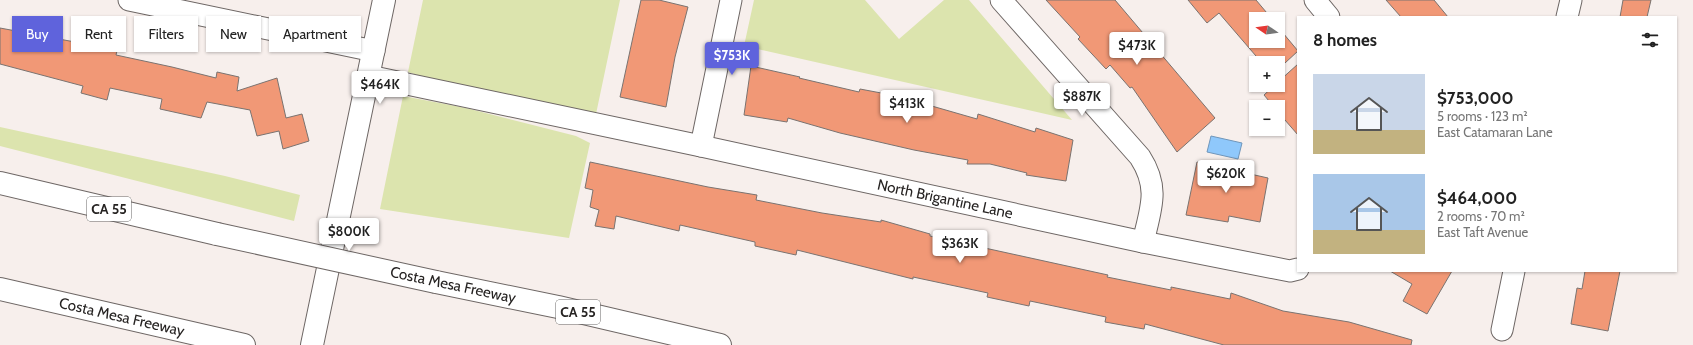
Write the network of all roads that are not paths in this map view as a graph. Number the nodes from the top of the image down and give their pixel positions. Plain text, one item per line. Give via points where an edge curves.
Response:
1 (129, 0) edge
2 (384, 0) edge
3 (731, 0) edge
4 (1001, 0) edge
5 (1314, 0) edge
6 (1571, 0) edge
7 (1328, 16) edge
8 (1567, 16) edge
9 (374, 51) junction
10 (369, 76) junction
11 (701, 146) junction
12 (0, 183) edge
13 (1143, 242) junction
14 (1297, 269) edge
15 (1514, 272) edge
16 (0, 289) edge
17 (1502, 330) dead end
18 (244, 345) edge
19 (312, 345) edge
20 (720, 345) edge

1 - 9 street
2 - 9 main road
3 - 11 street
4 - 13 street via 1140,157 1148,170 1153,189
5 - 7 street
6 - 8 street
9 - 10 main road
10 - 11 street, North Brigantine Lane
10 - 19 main road
11 - 13 street, North Brigantine Lane
12 - 20 main road, Costa Mesa Freeway / CA 55, bridge via 217,234
13 - 14 street, North Brigantine Lane via 1290,271
15 - 17 street
16 - 18 main road, Costa Mesa Freeway

